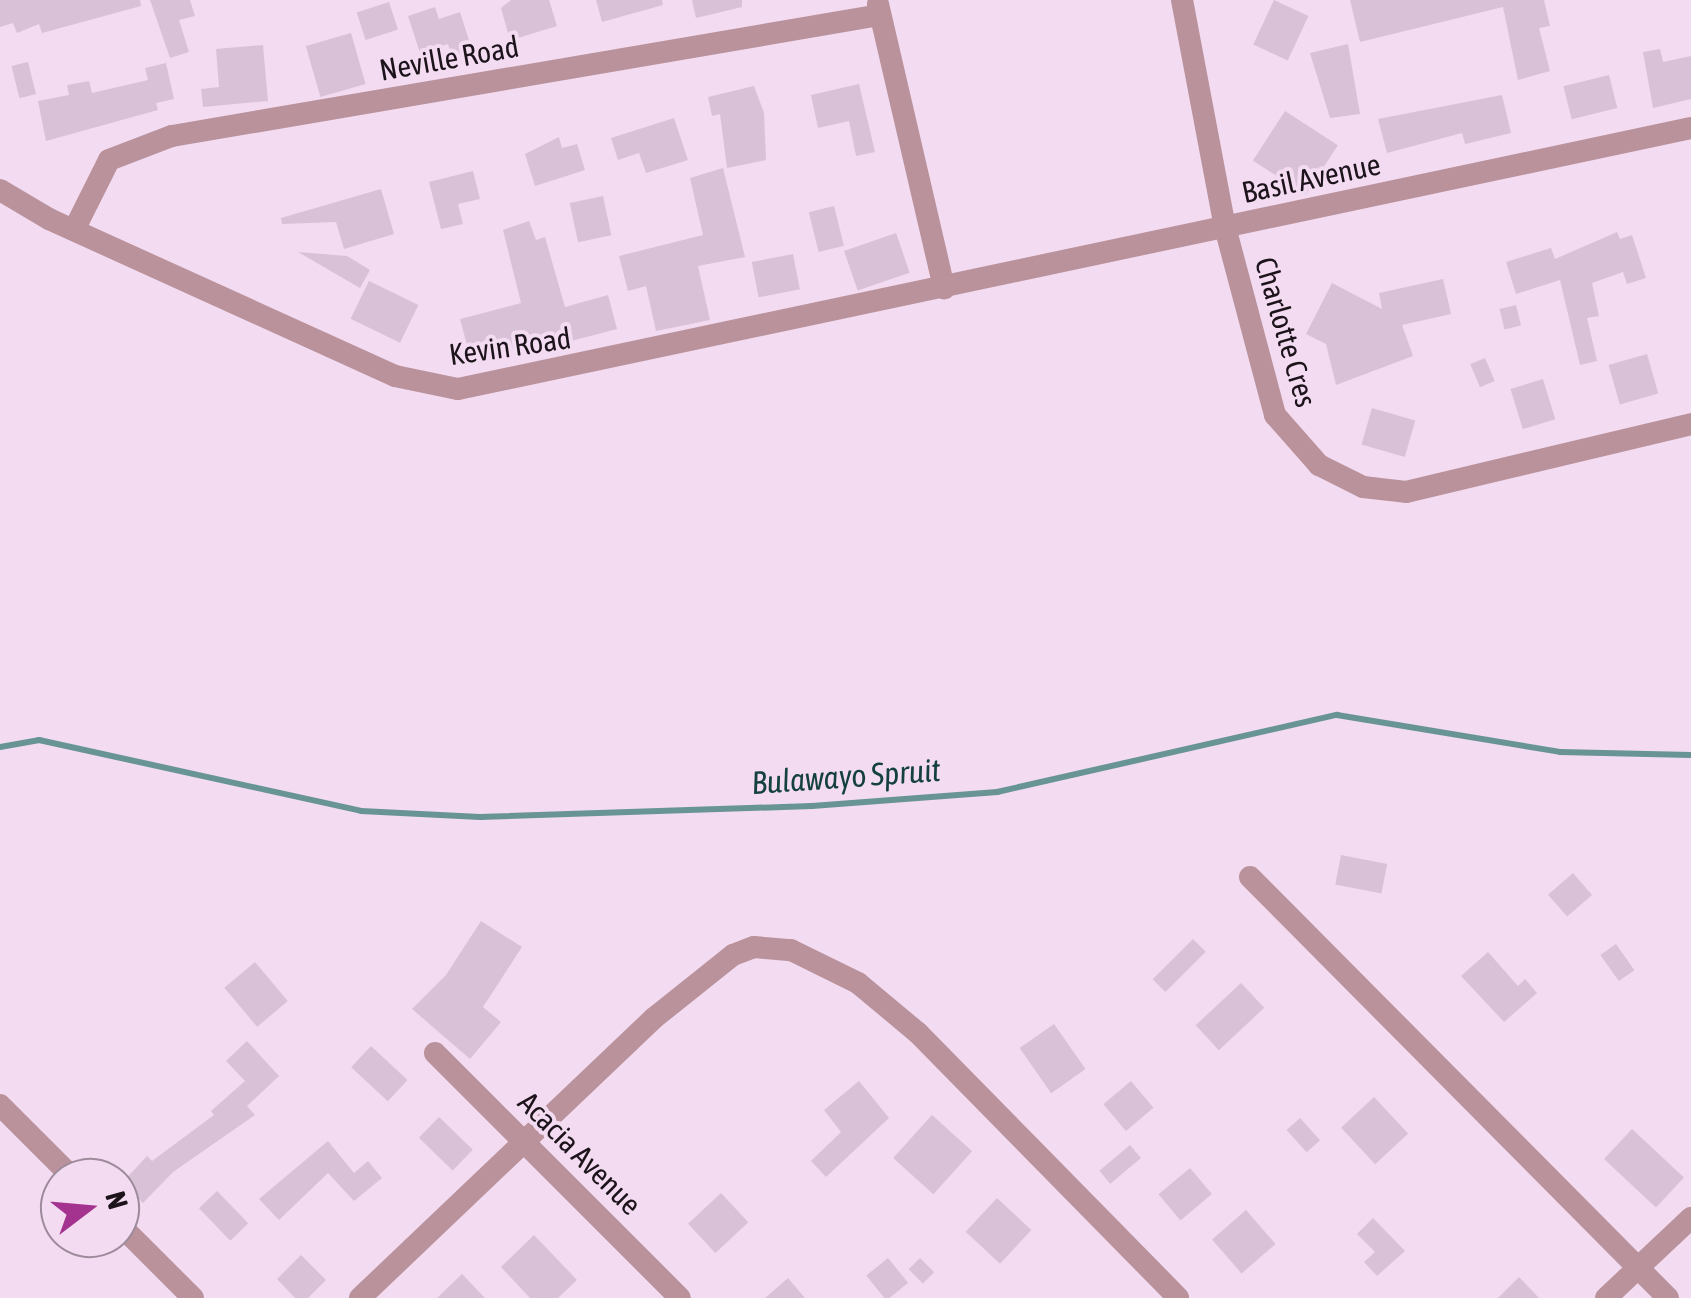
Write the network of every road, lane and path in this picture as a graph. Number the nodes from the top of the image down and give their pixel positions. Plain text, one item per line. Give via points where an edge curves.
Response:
1 (1182, 0) edge
2 (879, 7) edge
3 (1691, 128) edge
4 (0, 190) edge
5 (1224, 226) junction
6 (74, 230) junction
7 (944, 288) junction
8 (1691, 424) edge
9 (1250, 877) dead end
10 (435, 1053) dead end
11 (0, 1105) edge
12 (524, 1138) junction
13 (53, 1158) edge
14 (1691, 1218) edge
15 (140, 1245) edge
16 (1639, 1267) junction
17 (193, 1298) edge
18 (360, 1298) edge
19 (680, 1298) edge
20 (1178, 1298) edge
21 (1606, 1298) edge
22 (1668, 1298) edge

1 - 5 street, Charlotte Cres
2 - 6 street, Neville Road via 172,136 109,160
2 - 7 street
3 - 5 street, Basil Avenue
4 - 6 street, Kevin Road
5 - 7 street, Basil Avenue
5 - 8 street, Charlotte Cres via 1275,416 1320,465 1363,486 1406,492
6 - 7 street, Kevin Road via 396,376 458,389
9 - 16 street
10 - 12 street, Acacia Avenue
11 - 13 street
12 - 18 street
12 - 19 street, Acacia Avenue
12 - 20 street via 734,955 754,947 790,950 858,983 918,1033
14 - 16 street
15 - 17 street
16 - 21 street
16 - 22 street

